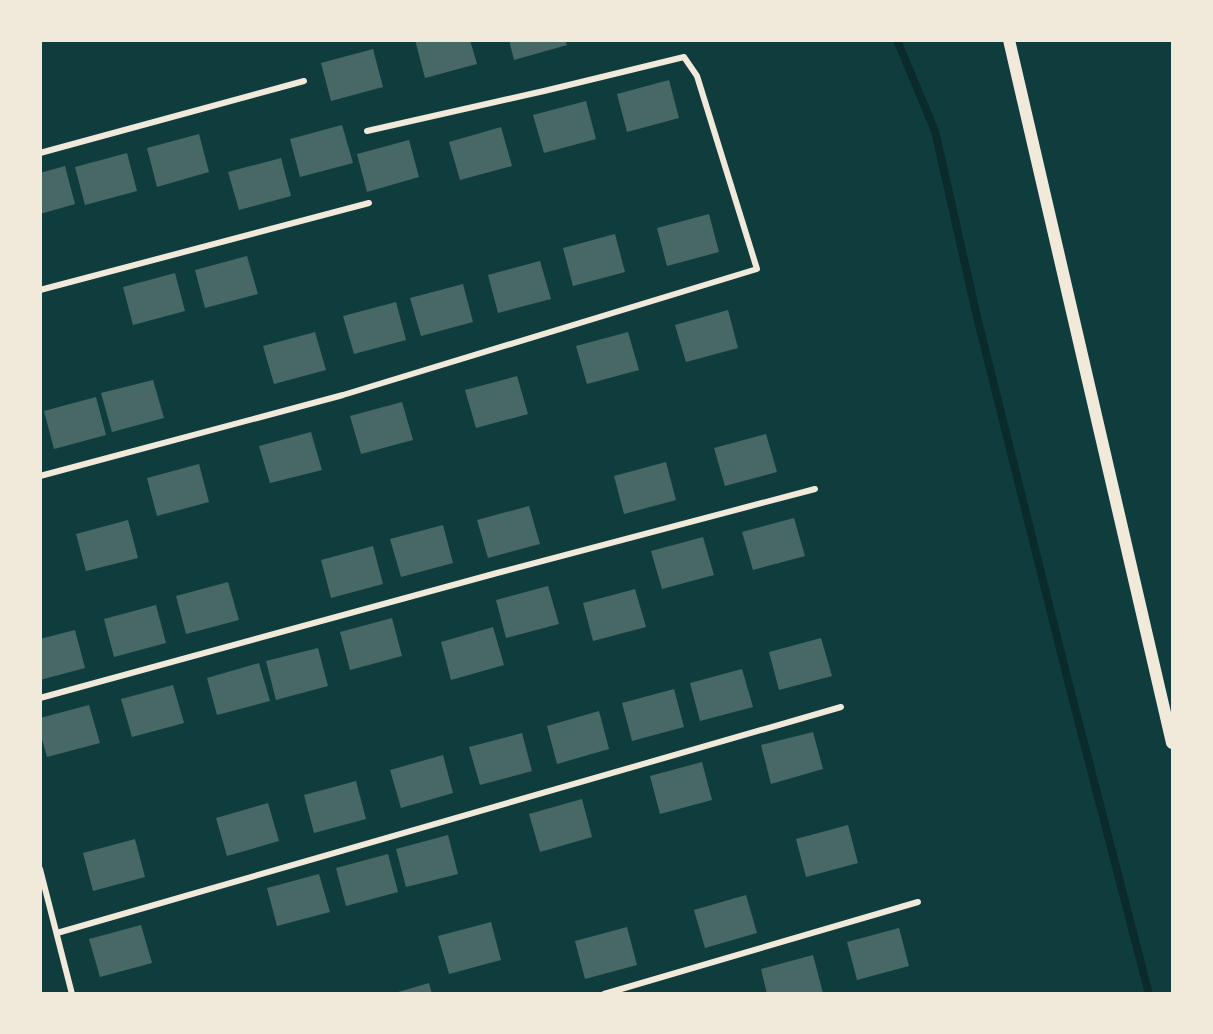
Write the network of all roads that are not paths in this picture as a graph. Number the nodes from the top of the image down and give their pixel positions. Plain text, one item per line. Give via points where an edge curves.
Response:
1 (1010, 40) edge
2 (304, 81) dead end
3 (367, 131) dead end
4 (40, 153) edge
5 (369, 203) dead end
6 (40, 290) edge
7 (40, 476) edge
8 (815, 489) dead end
9 (40, 698) edge
10 (841, 707) dead end
11 (1173, 743) edge
12 (41, 874) edge
13 (918, 902) dead end
14 (57, 933) junction
15 (72, 993) edge
16 (604, 993) edge

1 - 11 main road
2 - 4 street
3 - 7 street via 684,57 697,76 757,269 343,395
5 - 6 street
8 - 9 street
10 - 14 street
12 - 14 street
13 - 16 street
14 - 15 street

